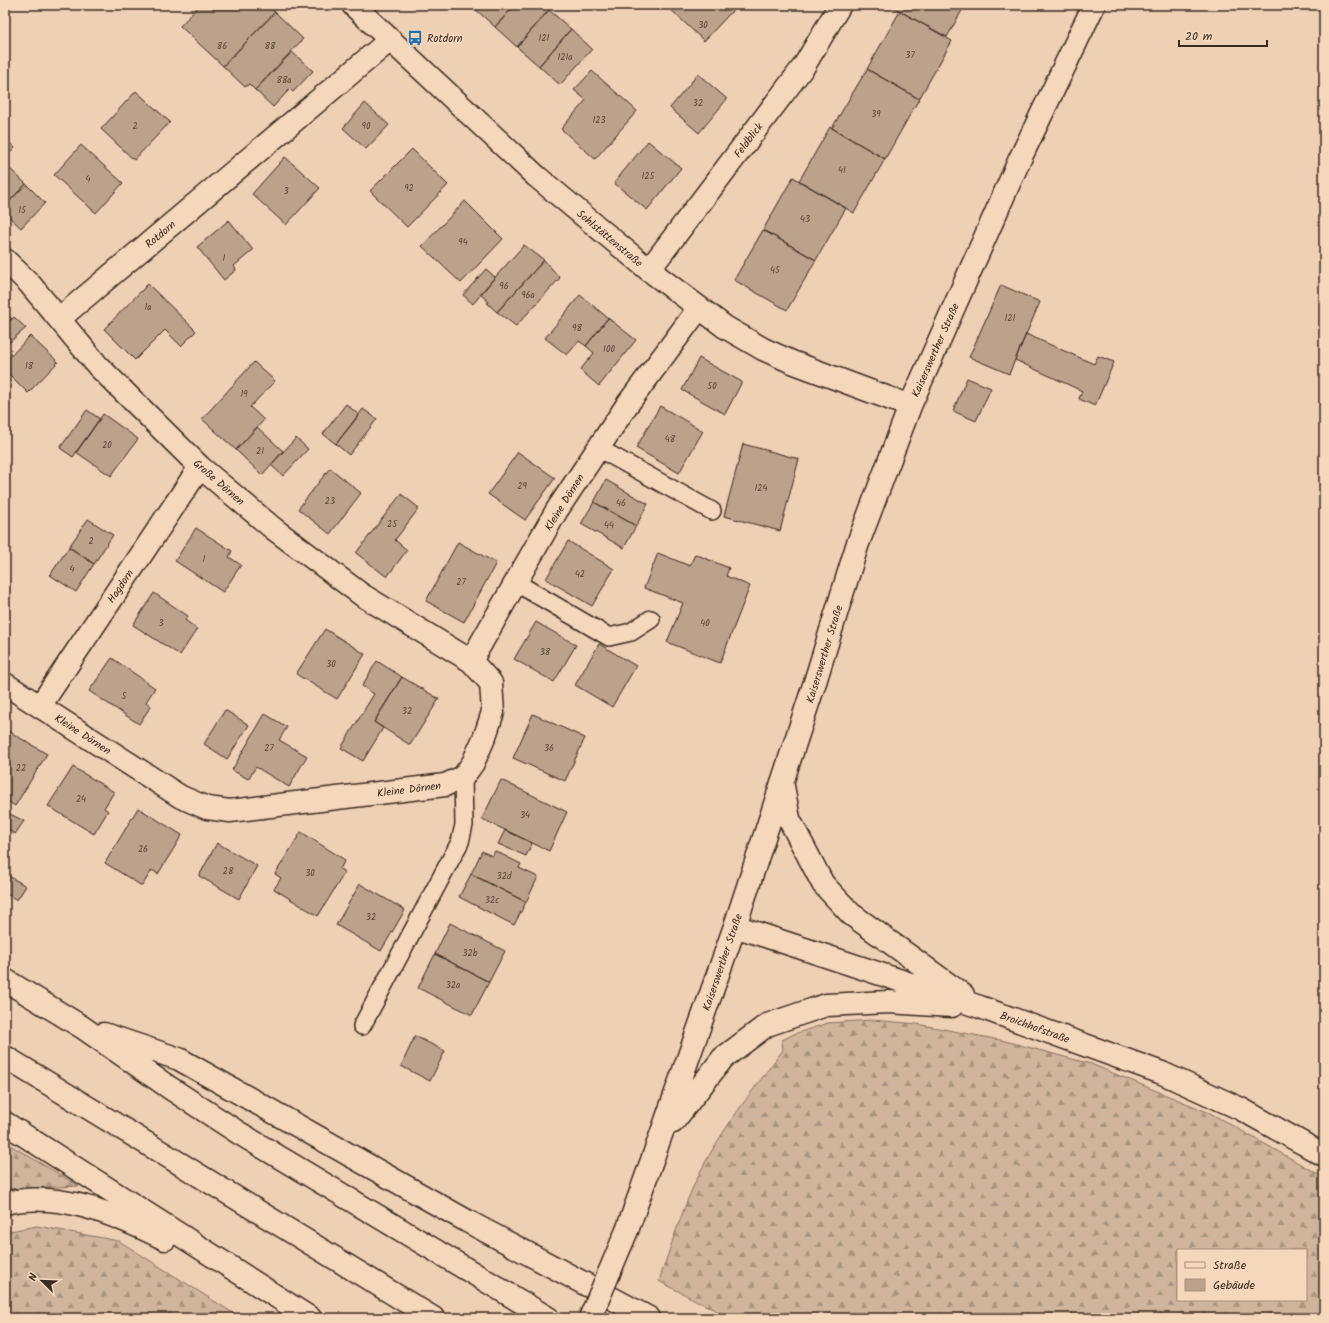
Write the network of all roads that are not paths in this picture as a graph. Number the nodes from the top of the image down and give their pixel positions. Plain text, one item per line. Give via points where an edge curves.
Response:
1 (353, 5) edge
2 (840, 5) edge
3 (1094, 5) edge
4 (390, 40) junction
5 (5, 260) edge
6 (649, 270) junction
7 (699, 308) junction
8 (59, 319) junction
9 (910, 406) junction
10 (598, 448) junction
11 (200, 467) junction
12 (712, 511) dead end
13 (515, 582) junction
14 (651, 619) dead end
15 (470, 661) junction
16 (5, 684) edge
17 (40, 706) junction
18 (463, 777) junction
19 (782, 784) junction
20 (735, 926) junction
21 (5, 980) edge
22 (980, 1007) junction
23 (362, 1026) dead end
24 (82, 1027) junction
25 (5, 1057) edge
26 (5, 1123) edge
27 (662, 1137) junction
28 (1324, 1155) edge
29 (5, 1203) edge
30 (256, 1284) junction
31 (310, 1318) edge
32 (433, 1318) edge
33 (548, 1318) edge
34 (590, 1318) edge
35 (649, 1318) edge

1 - 4 main road, Sohlstättenstraße
2 - 6 main road, Feldblick via 804,66
3 - 9 main road, Kaiserswerther Straße via 1019,161
4 - 6 main road, Sohlstättenstraße via 536,176
4 - 8 main road, Rotdorn
5 - 8 main road, Große Dörnen via 29,283
6 - 7 main road, Sohlstättenstraße
7 - 9 main road, Sohlstättenstraße via 763,349
7 - 10 main road, Kleine Dörnen
8 - 11 main road, Große Dörnen via 98,366
9 - 19 main road, Kaiserswerther Straße via 857,546
10 - 12 lane
10 - 13 main road, Kleine Dörnen via 557,510
11 - 15 main road, Große Dörnen via 274,529 362,594
11 - 17 main road, Hagdorn
13 - 14 lane via 609,637 631,632
13 - 15 main road, Kleine Dörnen
15 - 18 main road via 491,683 492,712 476,756
16 - 17 main road, Kleine Dörnen
17 - 18 main road, Kleine Dörnen via 181,797 207,808 230,810 430,787 445,785
18 - 23 lane via 464,825 460,842
19 - 20 main road, Kaiserswerther Straße
19 - 22 main road via 789,819 823,884 851,914
20 - 22 main road, Broichhofstraße
20 - 27 main road, Kaiserswerther Straße
21 - 24 main road
22 - 27 main road via 888,1002 826,1005 767,1025 723,1058
22 - 28 main road, Broichhofstraße via 1162,1073 1241,1109
24 - 33 main road via 239,1133
24 - 35 main road via 179,1059 467,1221
25 - 32 main road
26 - 30 main road
27 - 34 main road, Kaiserswerther Straße, bridge via 628,1228
29 - 30 main road via 16,1200 61,1202 114,1216
30 - 31 main road

